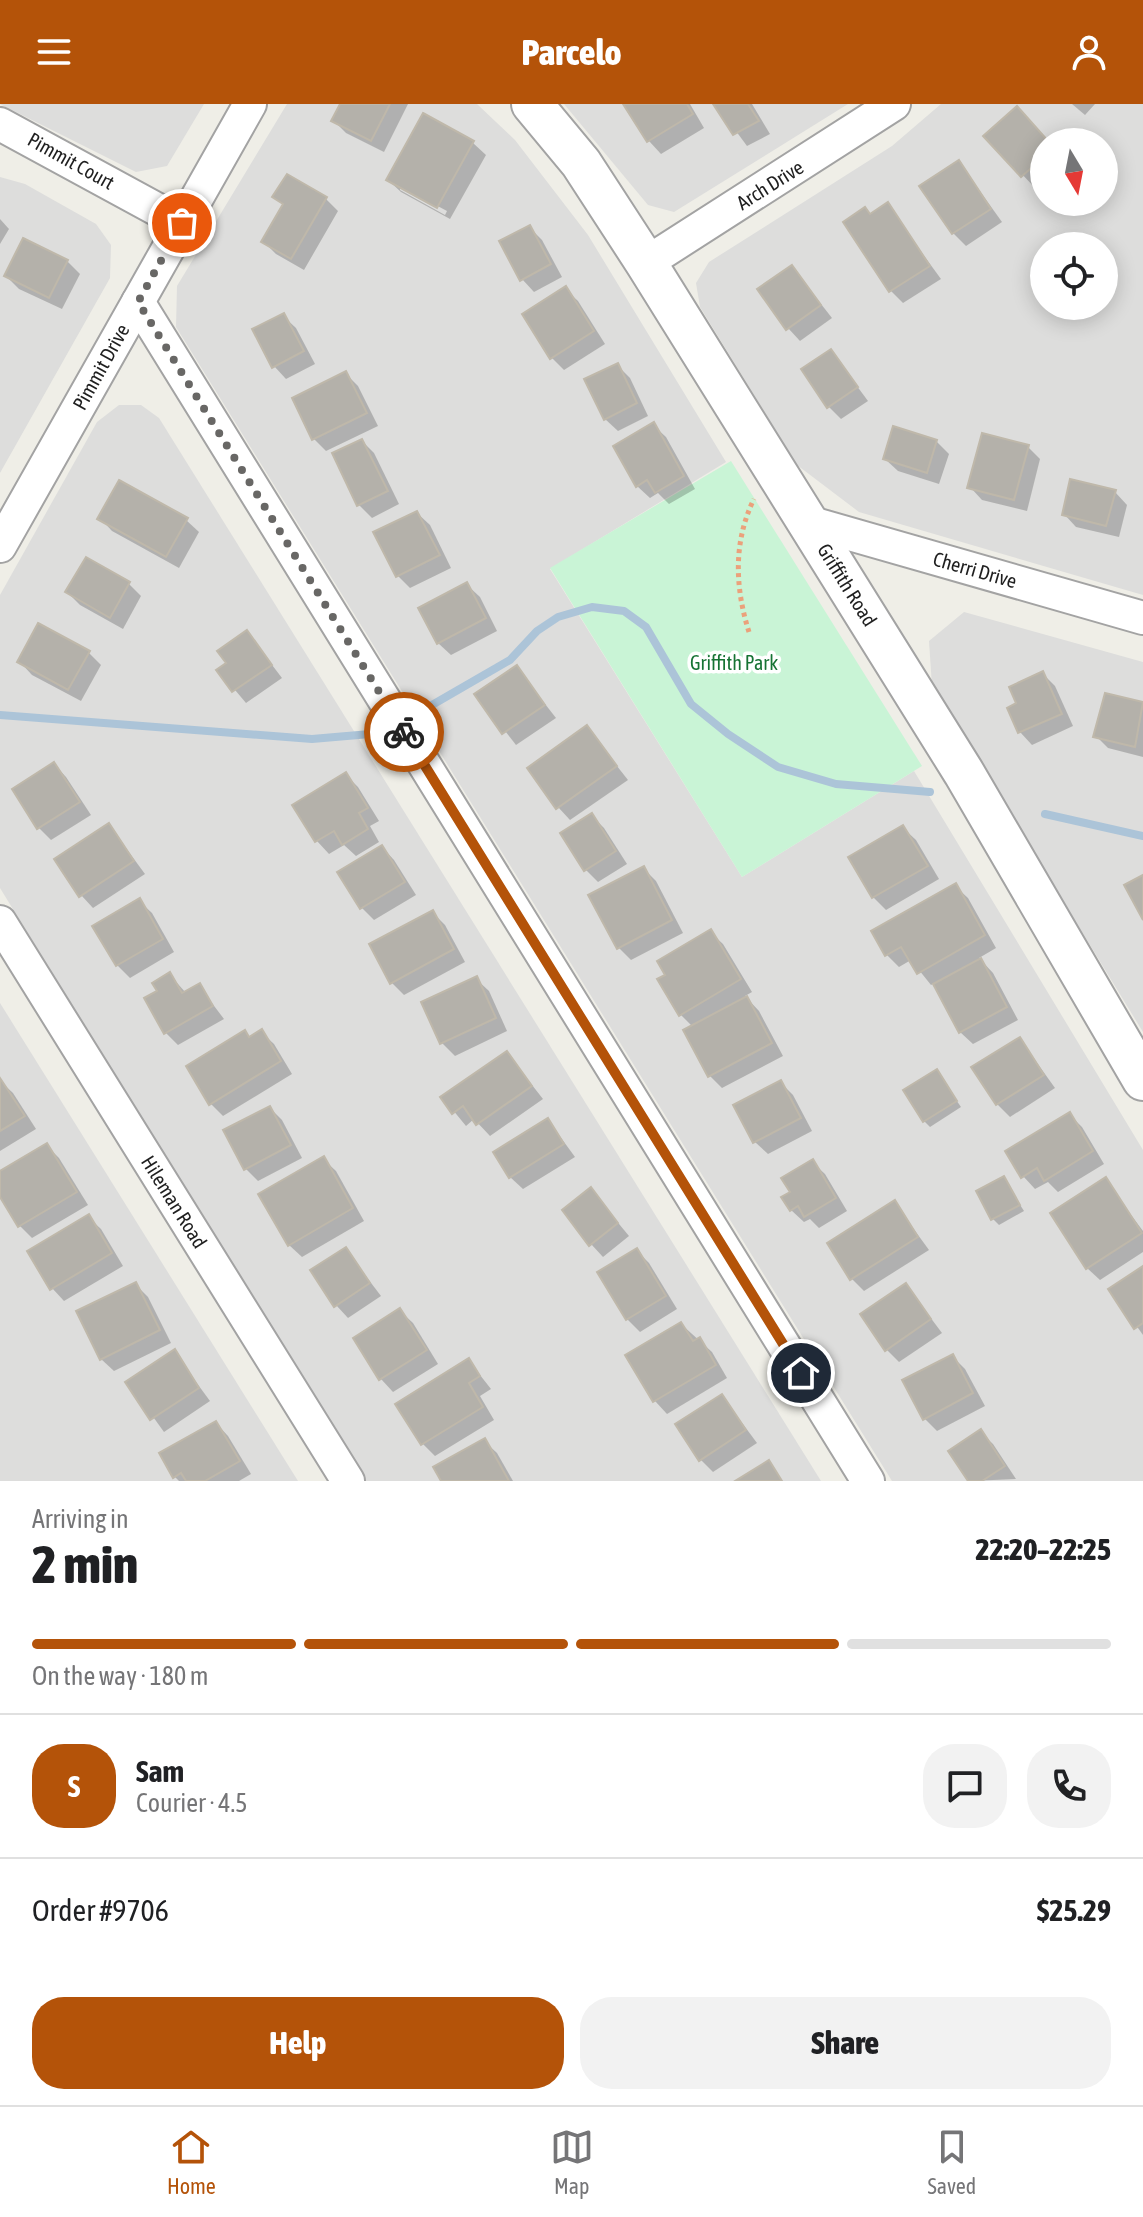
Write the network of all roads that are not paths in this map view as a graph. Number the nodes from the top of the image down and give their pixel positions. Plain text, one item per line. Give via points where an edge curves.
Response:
1 (250, 104) edge
2 (532, 104) edge
3 (894, 104) edge
4 (0, 124) edge
5 (182, 223) junction
6 (646, 263) junction
7 (138, 302) junction
8 (808, 522) junction
9 (0, 546) edge
10 (1143, 618) edge
11 (0, 922) edge
12 (1143, 1080) edge
13 (348, 1481) edge
14 (868, 1481) edge

1 - 5 street, Pimmit Drive
2 - 6 street, Griffith Road via 581,163
3 - 6 street, Arch Drive
4 - 5 street, Pimmit Court
5 - 7 street, Pimmit Drive
6 - 8 street, Griffith Road
7 - 9 street, Pimmit Drive
7 - 14 street
8 - 10 street, Cherri Drive
8 - 12 street, Griffith Road via 964,773
11 - 13 street, Hileman Road

